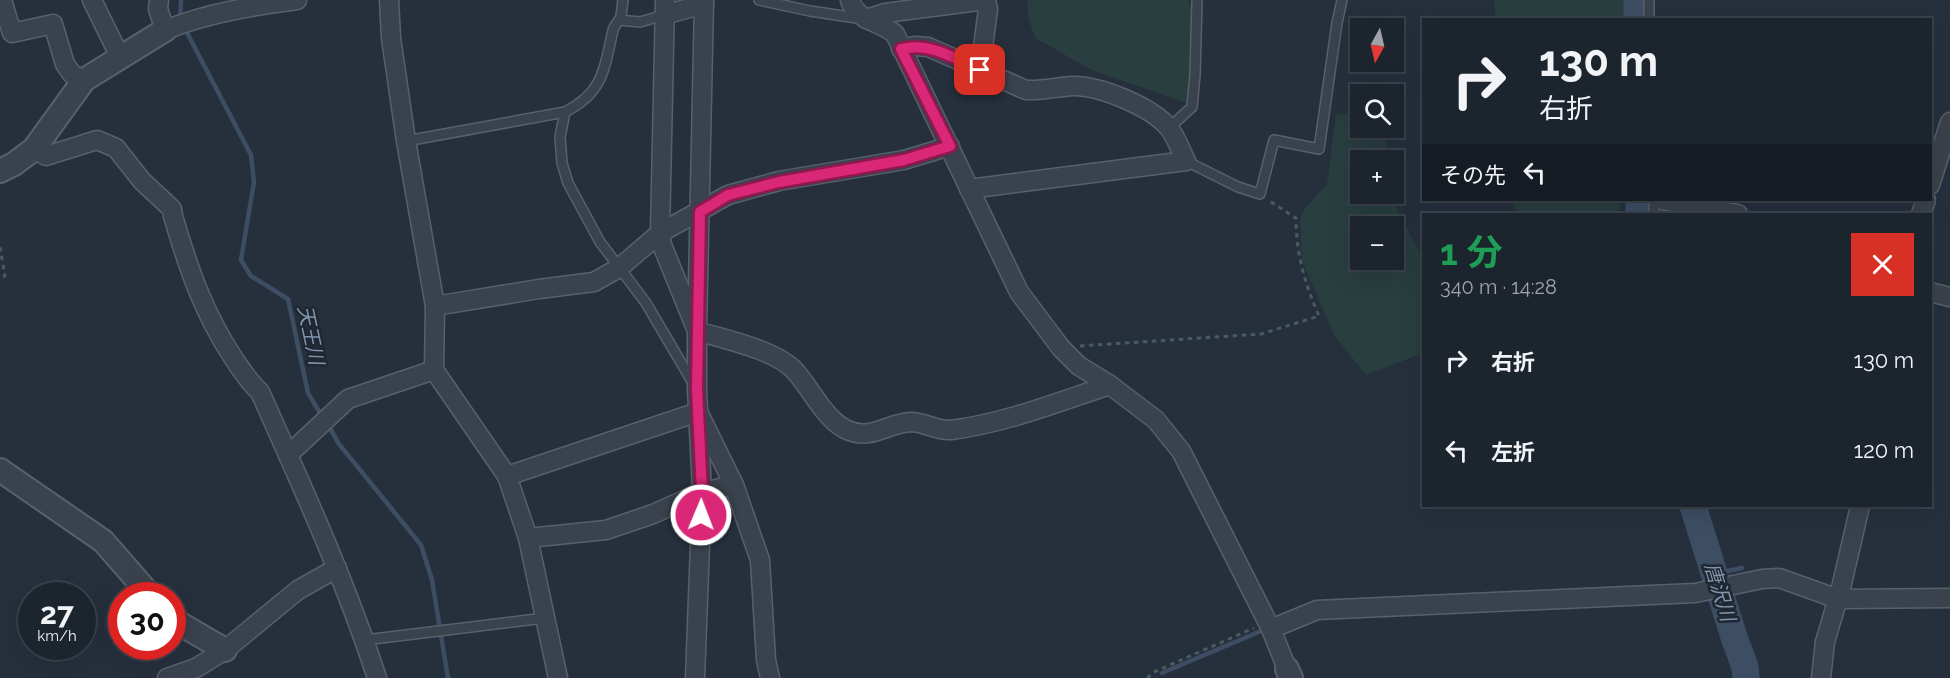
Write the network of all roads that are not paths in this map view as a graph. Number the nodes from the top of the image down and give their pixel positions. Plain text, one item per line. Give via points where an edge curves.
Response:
1 (2, 0) edge
2 (92, 0) edge
3 (159, 0) edge
4 (297, 0) edge
5 (389, 0) edge
6 (623, 0) edge
7 (759, 0) edge
8 (850, 0) edge
9 (1197, 0) edge
10 (1342, 0) edge
11 (1649, 0) edge
12 (267, 2) edge
13 (704, 2) edge
14 (665, 7) edge
15 (1649, 18) edge
16 (866, 19) junction
17 (619, 20) junction
18 (165, 30) junction
19 (901, 49) junction
20 (120, 57) junction
21 (980, 70) junction
22 (84, 80) junction
23 (565, 112) junction
24 (1950, 122) edge
25 (1169, 128) junction
26 (406, 141) junction
27 (950, 146) junction
28 (34, 149) junction
29 (1186, 161) junction
30 (0, 171) edge
31 (1932, 179) edge
32 (969, 189) junction
33 (1667, 201) edge
34 (700, 212) junction
35 (1733, 213) edge
36 (660, 232) junction
37 (619, 268) junction
38 (1932, 292) edge
39 (1950, 297) edge
40 (435, 306) junction
41 (697, 331) junction
42 (434, 370) junction
43 (1110, 385) junction
44 (697, 389) junction
45 (698, 412) junction
46 (288, 455) junction
47 (507, 476) junction
48 (5, 480) edge
49 (735, 485) junction
50 (702, 492) junction
51 (1860, 507) edge
52 (528, 538) junction
53 (337, 568) junction
54 (140, 582) edge
55 (1950, 598) edge
56 (1838, 599) junction
57 (545, 618) junction
58 (186, 627) edge
59 (1264, 628) junction
60 (365, 640) junction
61 (225, 650) junction
62 (204, 671) edge
63 (1289, 673) edge
64 (167, 678) edge
65 (377, 678) edge
66 (558, 678) edge
67 (695, 678) edge
68 (770, 678) edge
69 (1821, 678) edge

1 - 22 street via 12,33 53,24 65,64 72,75
2 - 20 street
3 - 18 street
4 - 12 street
5 - 26 street
6 - 17 lane
7 - 16 lane
8 - 16 street via 855,11
9 - 25 lane via 1192,107
10 - 29 lane via 1319,149 1274,140 1260,194 1239,188
11 - 15 lane
12 - 18 street
13 - 14 street
13 - 34 street
14 - 17 lane via 640,22
14 - 36 street
16 - 19 street via 887,27
16 - 21 street via 986,0
17 - 23 lane via 613,26 605,70 596,86
18 - 20 street
19 - 21 street via 928,47
19 - 27 street
20 - 22 street
21 - 25 street via 1026,90 1092,88 1140,105
22 - 28 street
23 - 26 lane
23 - 37 lane via 560,136 568,183
24 - 31 street
25 - 29 street
26 - 40 street
27 - 32 street
27 - 34 street via 904,160 728,195
28 - 30 street
28 - 46 street via 46,156 97,141 116,148 142,181 168,203 202,304 220,338 260,392
29 - 32 street
32 - 43 street via 1019,292 1060,348 1079,366
33 - 35 street
34 - 36 street
34 - 41 street
36 - 37 street
36 - 41 street
37 - 40 street via 594,282
37 - 44 lane via 646,303
38 - 39 street
40 - 42 street
41 - 43 street via 778,357 794,370 834,421 862,434 912,422 943,430 995,421
41 - 44 street
42 - 46 street via 348,399
42 - 47 street
43 - 59 street via 1156,420 1181,451
44 - 45 street
45 - 47 street
45 - 49 street
45 - 50 street
46 - 53 street
47 - 52 street
48 - 54 street via 103,541
49 - 50 street
49 - 68 street via 760,560
50 - 52 street via 606,530
50 - 67 street
51 - 56 street
52 - 57 street
53 - 60 street
53 - 61 street via 298,590
55 - 56 street
56 - 59 street via 1779,578 1695,593 1317,610
56 - 69 street via 1825,642
57 - 60 lane
57 - 66 street
58 - 61 street
59 - 63 street
60 - 65 street
61 - 62 street
62 - 64 street

